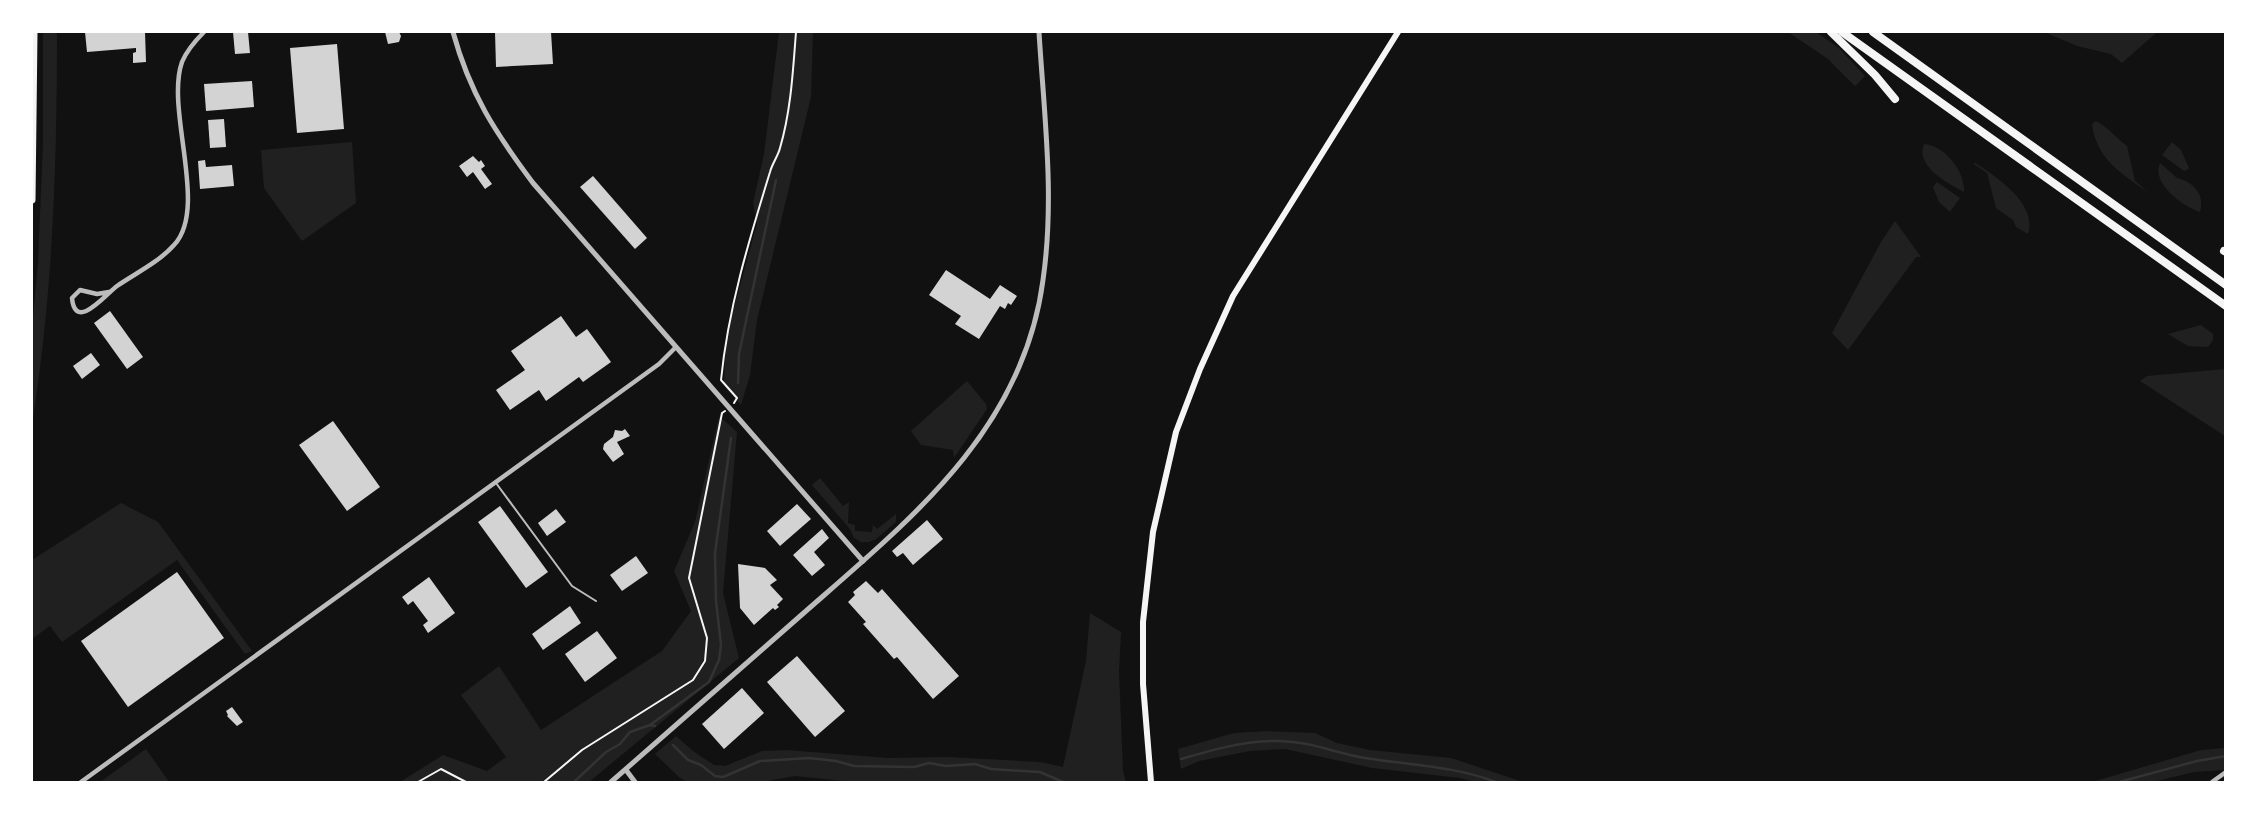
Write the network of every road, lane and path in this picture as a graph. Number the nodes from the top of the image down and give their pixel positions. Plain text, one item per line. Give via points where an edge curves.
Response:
1 (34, 32) edge
2 (204, 32) edge
3 (453, 32) edge
4 (796, 32) edge
5 (1039, 32) edge
6 (1398, 32) edge
7 (1831, 32) edge
8 (1842, 32) edge
9 (1873, 32) edge
10 (1895, 99) dead end
11 (32, 200) edge
12 (2225, 285) edge
13 (109, 292) junction
14 (2225, 306) edge
15 (676, 347) junction
16 (730, 409) junction
17 (496, 482) junction
18 (863, 561) junction
19 (596, 601) dead end
20 (626, 770) junction
21 (2225, 772) edge
22 (81, 782) edge
23 (418, 782) edge
24 (466, 782) edge
25 (544, 782) edge
26 (611, 782) edge
27 (635, 782) edge
28 (1151, 782) edge
29 (2212, 782) edge

1 - 11 highway
2 - 13 street via 183,61 178,84 188,206 184,229 175,244
3 - 15 street via 462,64 492,128 533,183
4 - 16 path via 780,149 748,248 724,348 721,380 737,398
5 - 18 street via 1048,225 1038,309 1023,358 981,437 960,466
6 - 28 main road via 1233,296 1176,432 1153,532 1143,622
7 - 10 highway
8 - 14 highway
9 - 12 highway
13 - 13 street via 80,290 72,298 73,305 83,312
15 - 16 street
15 - 17 street
16 - 18 street
16 - 25 path via 722,413 689,578 707,638 705,661 693,680 582,750
17 - 19 lane via 572,586
17 - 22 street
18 - 20 street
20 - 26 street
20 - 27 street
21 - 29 street
23 - 24 path via 441,769

